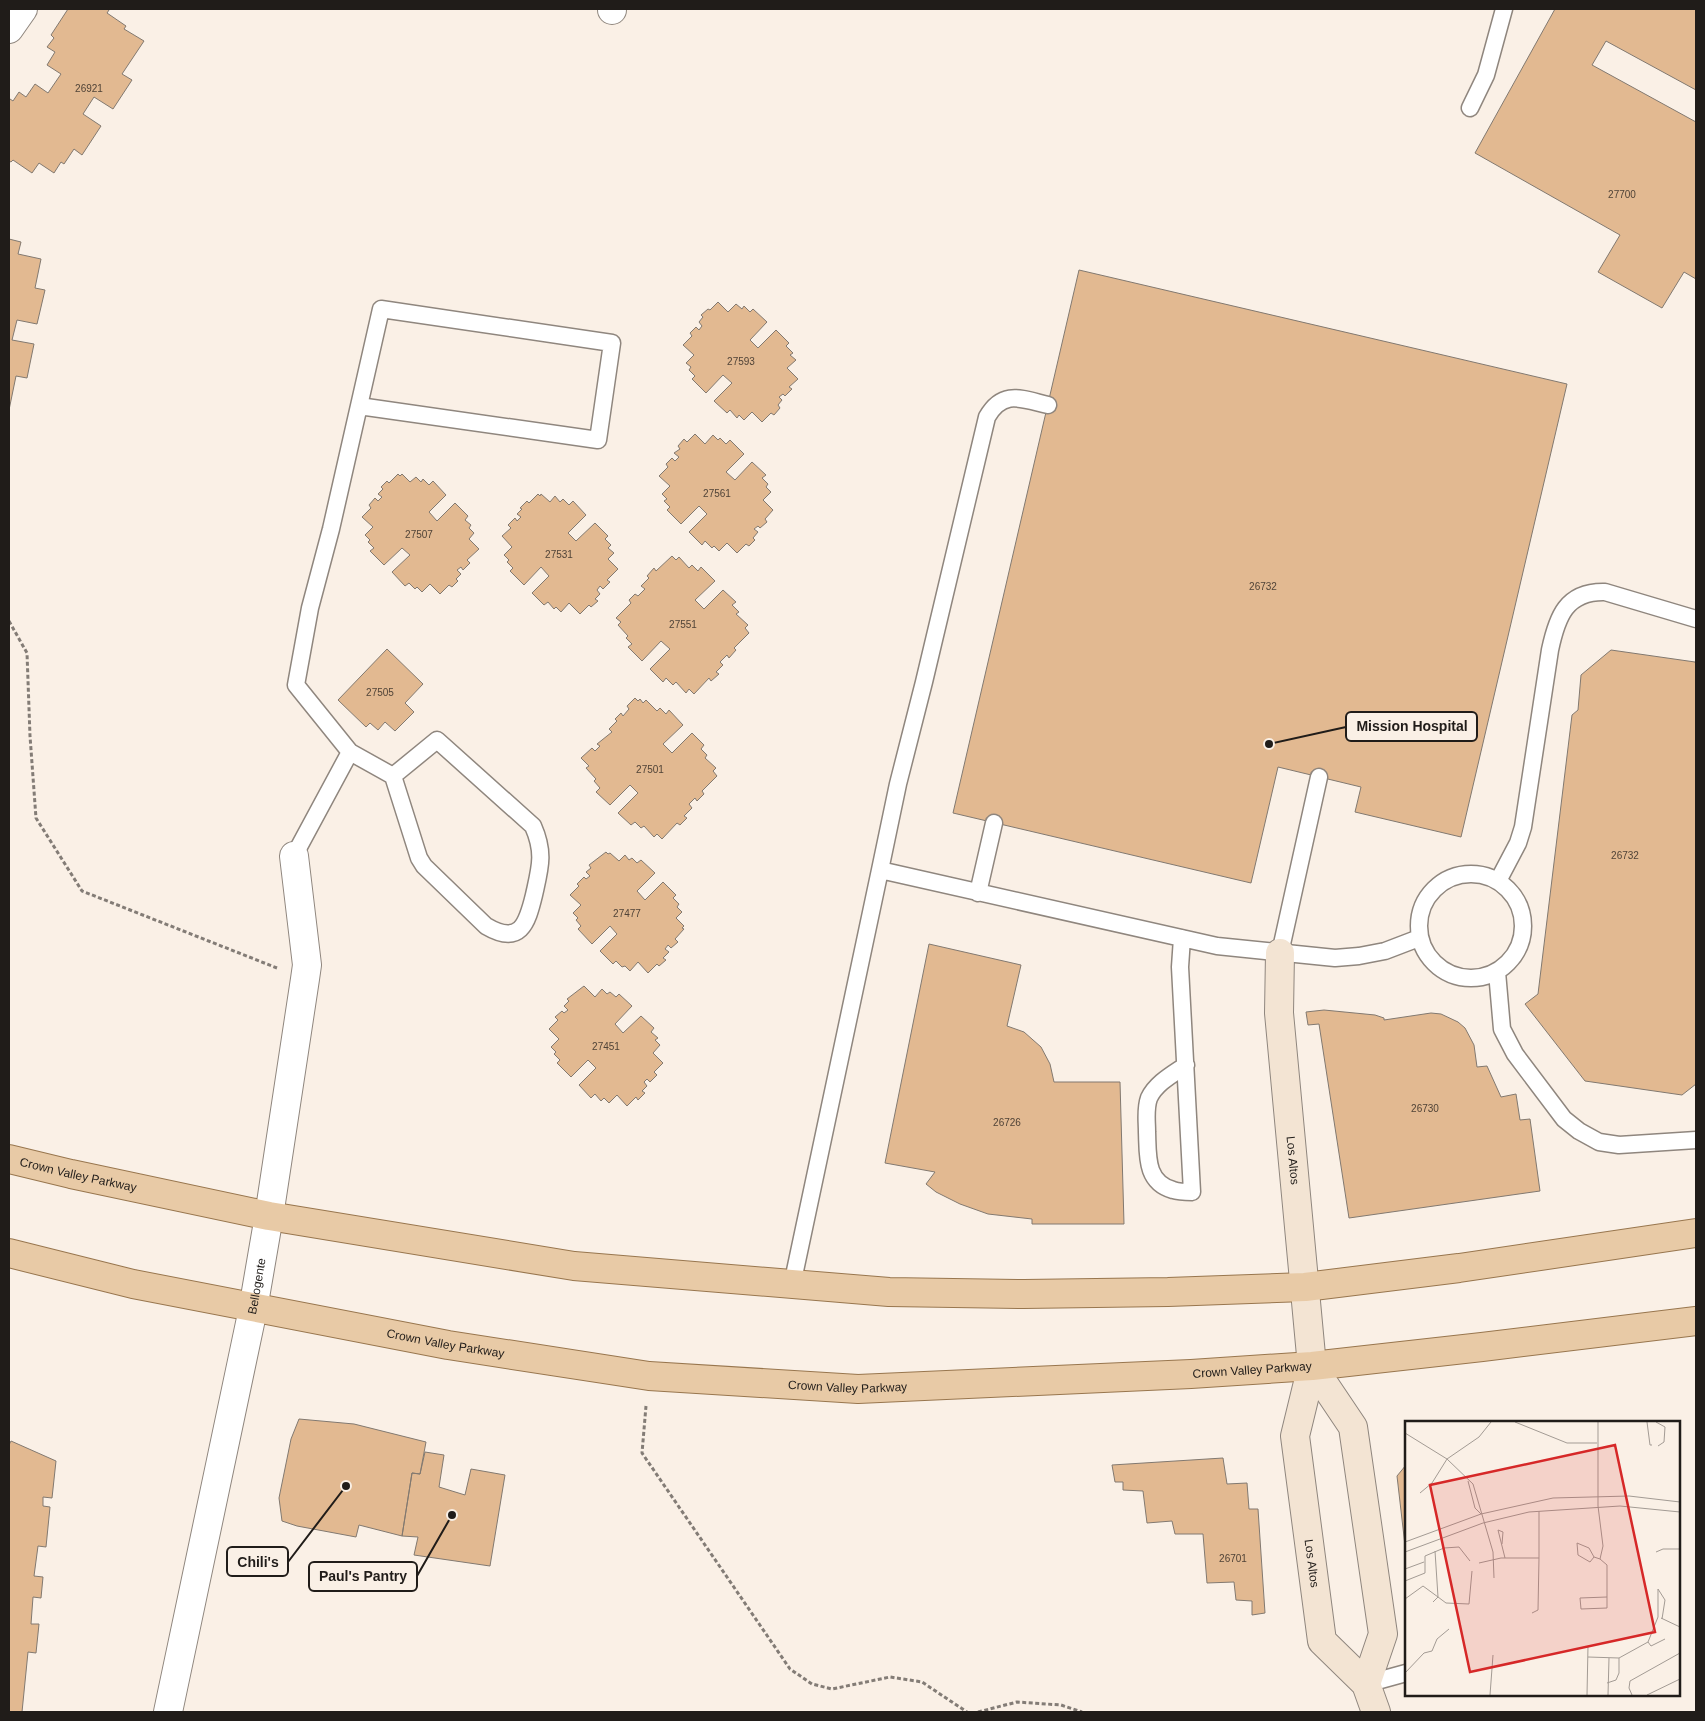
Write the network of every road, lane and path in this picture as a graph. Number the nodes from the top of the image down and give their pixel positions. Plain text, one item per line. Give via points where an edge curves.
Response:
1 (23, 9) edge
2 (1504, 9) edge
3 (9, 28) edge
4 (1470, 108) dead end
5 (1048, 405) dead end
6 (359, 406) junction
7 (1696, 619) edge
8 (9, 621) edge
9 (350, 752) junction
10 (393, 776) junction
11 (1319, 777) dead end
12 (994, 823) dead end
13 (294, 856) joint
14 (880, 870) junction
15 (1498, 881) junction
16 (978, 893) junction
17 (1182, 938) junction
18 (1419, 938) junction
19 (1280, 953) junction
20 (1497, 972) junction
21 (305, 979) junction
22 (1186, 1065) junction
23 (1696, 1140) edge
24 (9, 1159) edge
25 (269, 1216) junction
26 (1696, 1233) edge
27 (9, 1254) edge
28 (792, 1285) junction
29 (1305, 1287) junction
30 (253, 1309) junction
31 (1696, 1321) edge
32 (1312, 1366) junction
33 (649, 1376) junction
34 (1405, 1672) edge
35 (1366, 1684) junction
36 (168, 1712) edge
37 (967, 1712) edge
38 (978, 1712) edge
39 (1082, 1712) edge
40 (1376, 1712) edge

1 - 3 street
2 - 4 lane via 1486,75
5 - 14 lane via 1008,399 992,407 987,417
6 - 6 lane via 598,440 612,343 381,309
6 - 9 lane via 310,608 296,685
7 - 15 lane via 1605,592 1585,594 1562,610 1550,650 1523,827
8 - 21 path via 27,653 36,818 82,891
9 - 10 lane
9 - 13 lane
10 - 10 lane via 438,740 533,826 539,840 540,868 528,918 519,930 509,934 497,933 486,926 424,866 418,858
11 - 19 lane
12 - 16 lane
13 - 21 street, Bellogente via 307,965
14 - 16 lane
14 - 28 lane
15 - 18 lane via 1475,873 1450,877 1440,883 1430,892 1421,908
15 - 20 lane via 1517,901 1524,927 1520,945 1511,960
16 - 17 lane
17 - 19 lane via 1217,946
17 - 22 lane via 1180,967
18 - 19 lane via 1385,951 1359,956 1335,958
18 - 20 lane via 1425,954 1436,966 1450,973 1482,978
19 - 29 street, Los Altos via 1279,1013
20 - 23 lane via 1502,1029 1515,1054 1564,1119 1600,1142 1619,1146
21 - 25 street, Bellogente
22 - 22 lane via 1160,1084 1149,1098 1149,1166 1160,1183 1173,1190 1192,1192
24 - 25 main road, Crown Valley Parkway
25 - 28 main road, Crown Valley Parkway via 574,1266
25 - 30 street, Bellogente
26 - 29 main road, Crown Valley Parkway
27 - 30 main road, Crown Valley Parkway
28 - 29 main road, Crown Valley Parkway via 889,1292 1024,1294
29 - 32 street, Los Altos
30 - 33 main road, Crown Valley Parkway via 448,1345
30 - 36 street, Bellogente
31 - 32 main road, Crown Valley Parkway
32 - 33 main road, Crown Valley Parkway via 858,1389
32 - 35 street, Los Altos via 1353,1427 1383,1634
32 - 35 street, Los Altos via 1295,1436 1322,1641
33 - 37 path via 642,1453 790,1669 812,1684 832,1689 890,1677 922,1682
34 - 35 lane
35 - 40 street, Los Altos
38 - 39 path via 1017,1702 1061,1705

